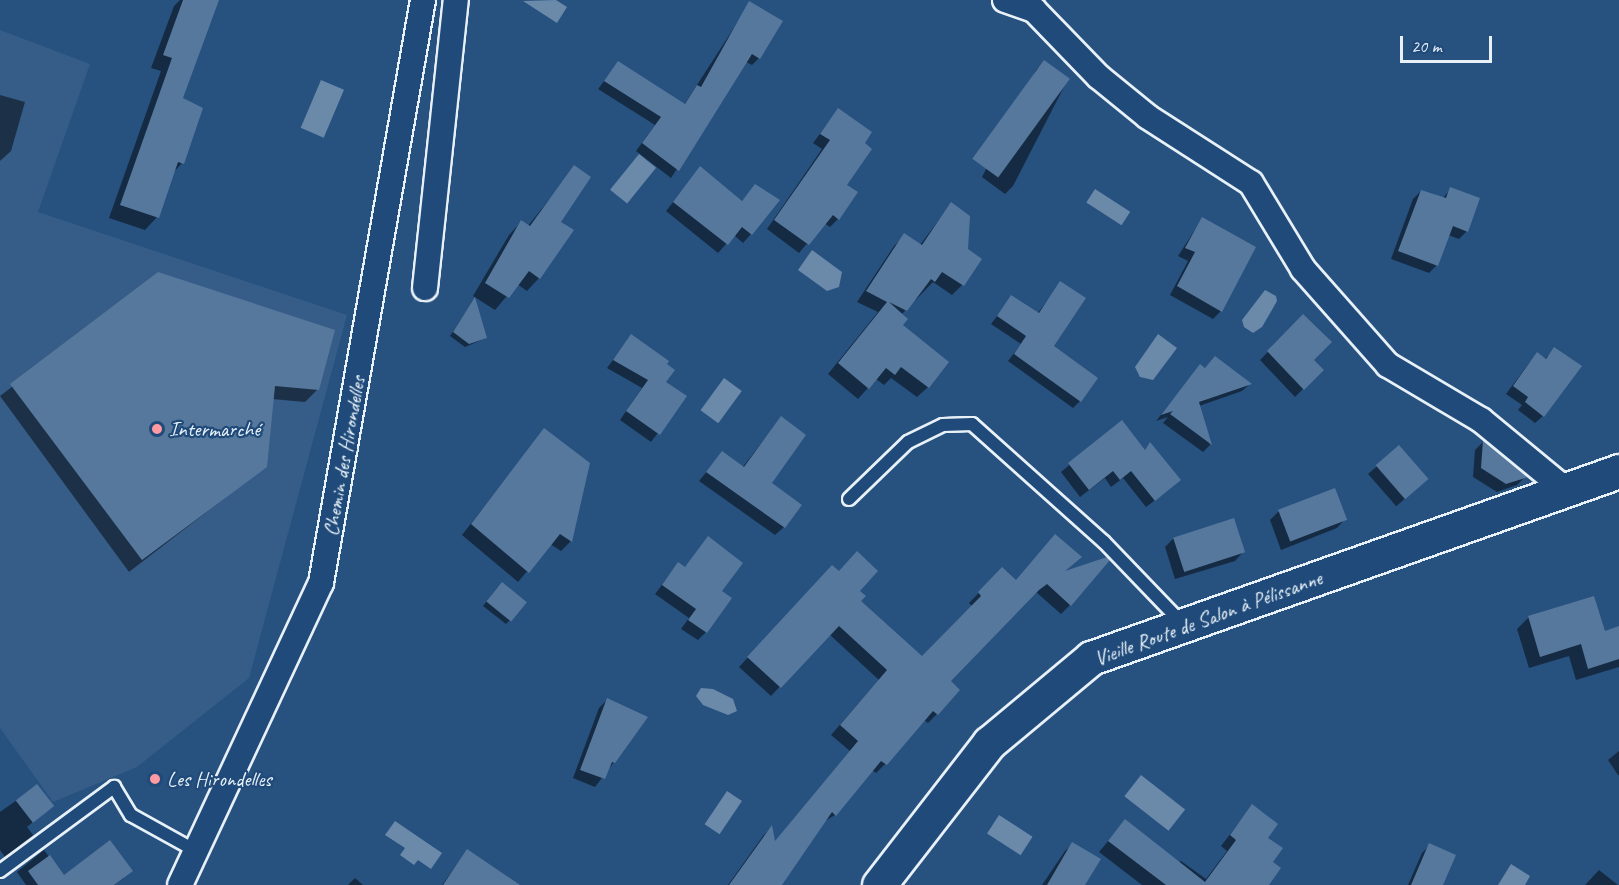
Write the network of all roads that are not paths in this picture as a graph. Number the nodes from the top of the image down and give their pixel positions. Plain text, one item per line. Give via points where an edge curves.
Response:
1 (423, 0) edge
2 (456, 0) edge
3 (1005, 0) edge
4 (425, 288) dead end
5 (1619, 471) edge
6 (1566, 490) junction
7 (849, 499) dead end
8 (1184, 625) junction
9 (196, 851) junction
10 (0, 871) edge
11 (180, 885) edge
12 (879, 885) edge

1 - 9 street, Chemin des Hirondelles via 321,583
2 - 4 street
3 - 6 street via 1034,10 1099,77 1148,117 1251,183 1303,269 1388,365 1480,420
5 - 6 street, Vieille Route de Salon à Pélissanne
6 - 8 street, Vieille Route de Salon à Pélissanne
7 - 8 lane via 909,442 943,425 972,424 1104,542
8 - 12 street, Vieille Route de Salon à Pélissanne via 1091,658 998,736
9 - 10 lane via 131,815 114,787
9 - 11 street, Chemin des Hirondelles

